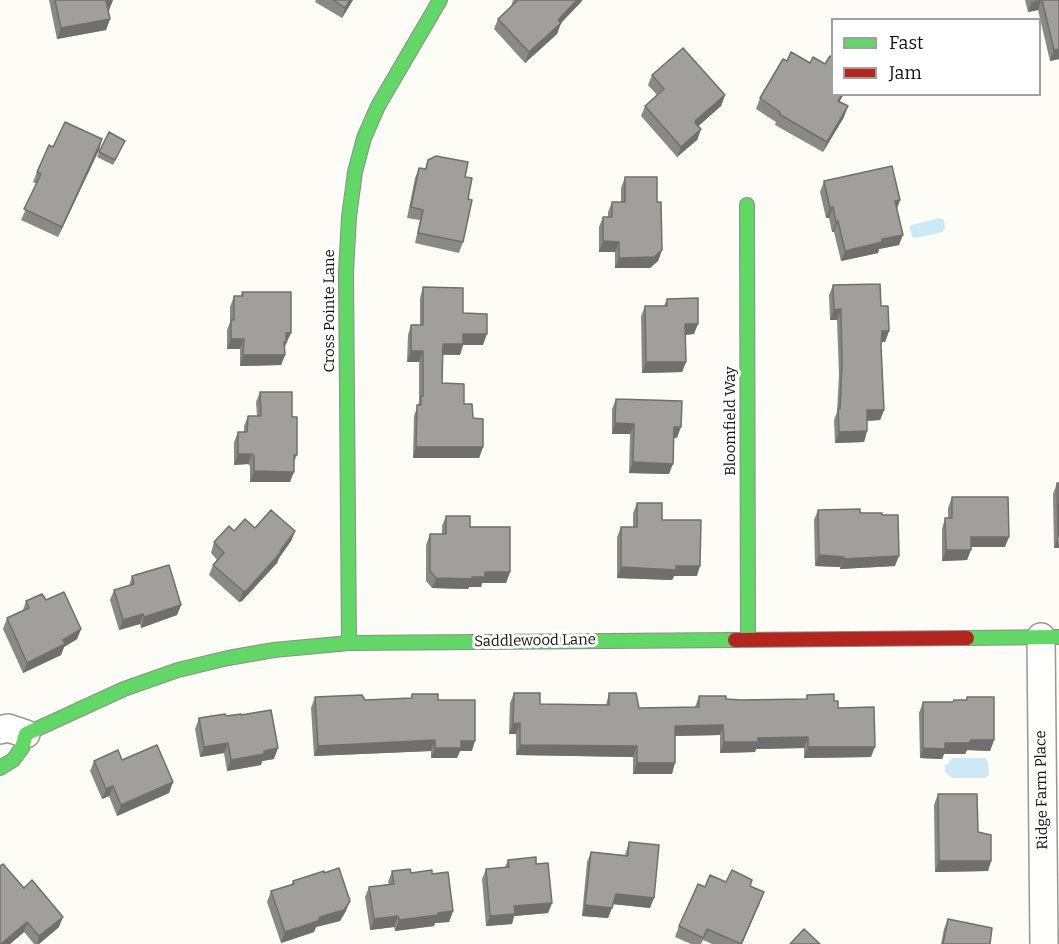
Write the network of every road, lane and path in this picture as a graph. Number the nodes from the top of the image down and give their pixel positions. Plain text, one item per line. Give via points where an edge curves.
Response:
1 (440, 0) edge
2 (747, 205) dead end
3 (1050, 637) edge
4 (748, 638) junction
5 (349, 643) junction
6 (0, 730) edge
7 (26, 735) junction
8 (0, 768) edge
9 (1044, 944) edge

1 - 5 street, Cross Pointe Lane via 378,106 355,172 346,272
2 - 4 street, Bloomfield Way
3 - 4 street, Saddlewood Lane
3 - 9 street, Ridge Farm Place
4 - 5 street, Saddlewood Lane
5 - 7 street, Saddlewood Lane via 252,653 178,670 116,693
6 - 7 street via 8,728
7 - 8 street via 13,760

